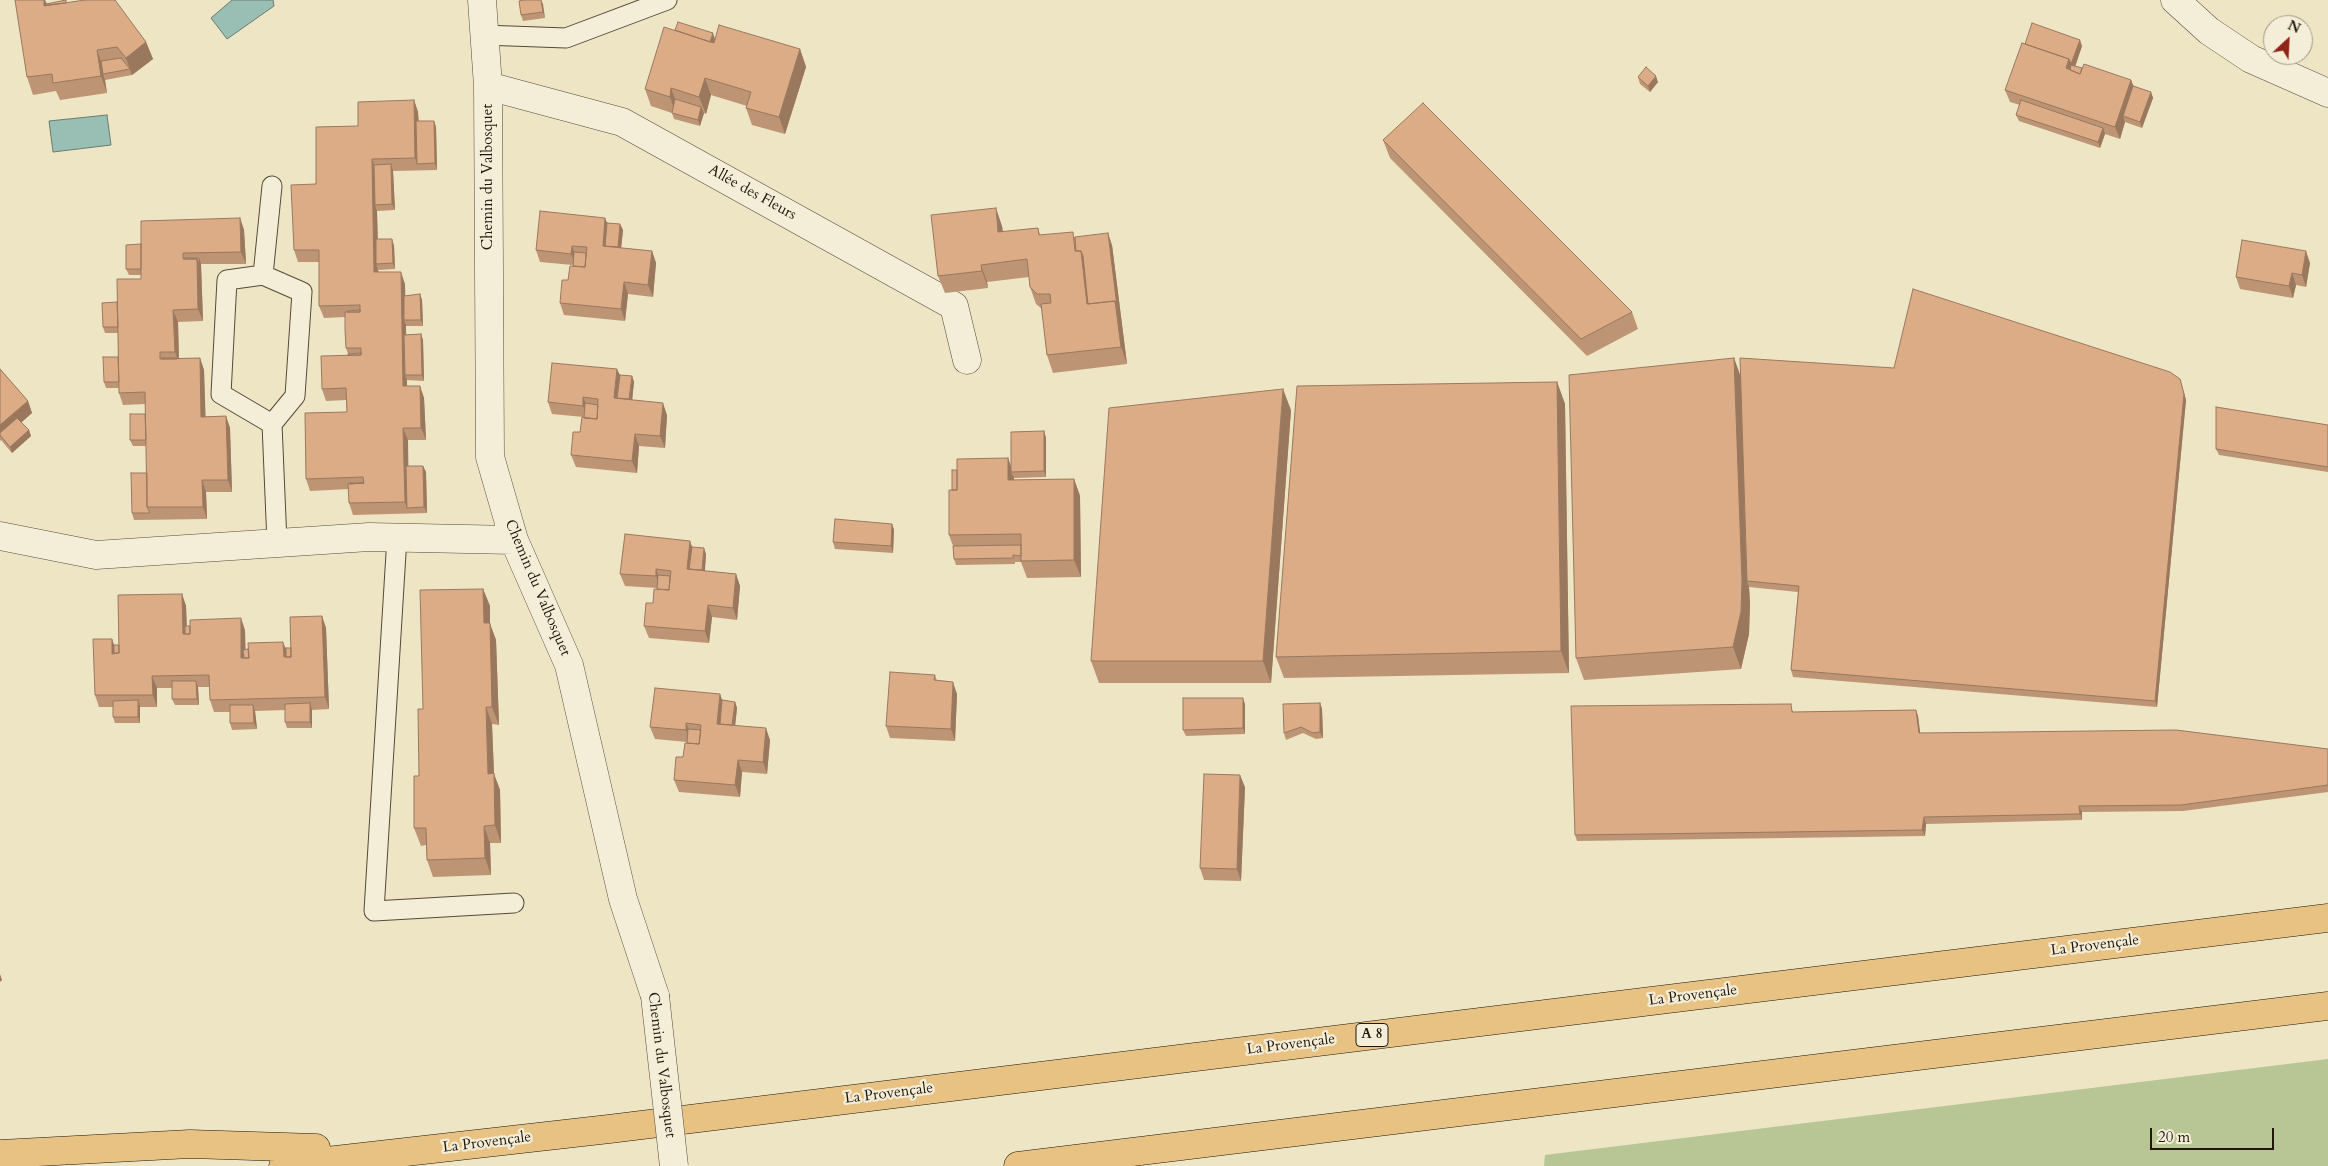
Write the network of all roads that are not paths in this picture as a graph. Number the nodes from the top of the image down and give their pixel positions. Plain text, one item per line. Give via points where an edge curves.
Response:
1 (482, 0) edge
2 (667, 0) edge
3 (2175, 0) edge
4 (483, 35) junction
5 (488, 86) junction
6 (2328, 93) edge
7 (272, 186) dead end
8 (263, 275) junction
9 (967, 360) dead end
10 (272, 424) junction
11 (0, 536) edge
12 (397, 537) junction
13 (514, 540) junction
14 (277, 543) junction
15 (514, 903) dead end
16 (2328, 918) edge
17 (2328, 1006) edge
18 (415, 1151) junction
19 (0, 1154) edge
20 (283, 1166) edge
21 (674, 1166) edge
22 (1018, 1166) edge

1 - 4 street, Chemin du Valbosquet
2 - 4 lane via 566,38
3 - 6 street via 2209,31 2251,59
4 - 5 street, Chemin du Valbosquet
5 - 9 street, Allée des Fleurs via 622,122 954,306
5 - 13 street, Chemin du Valbosquet via 490,457
7 - 8 lane
8 - 10 lane via 302,292 295,396
8 - 10 lane via 226,280 221,394
10 - 14 lane
11 - 14 street via 96,555
12 - 13 street
12 - 14 street
12 - 15 lane via 374,911
13 - 21 street, Chemin du Valbosquet, bridge via 569,665 622,898 655,996
16 - 18 highway, La Provençale / A 8
17 - 22 highway
18 - 19 highway via 190,1144
18 - 20 highway, La Provençale / A 8

